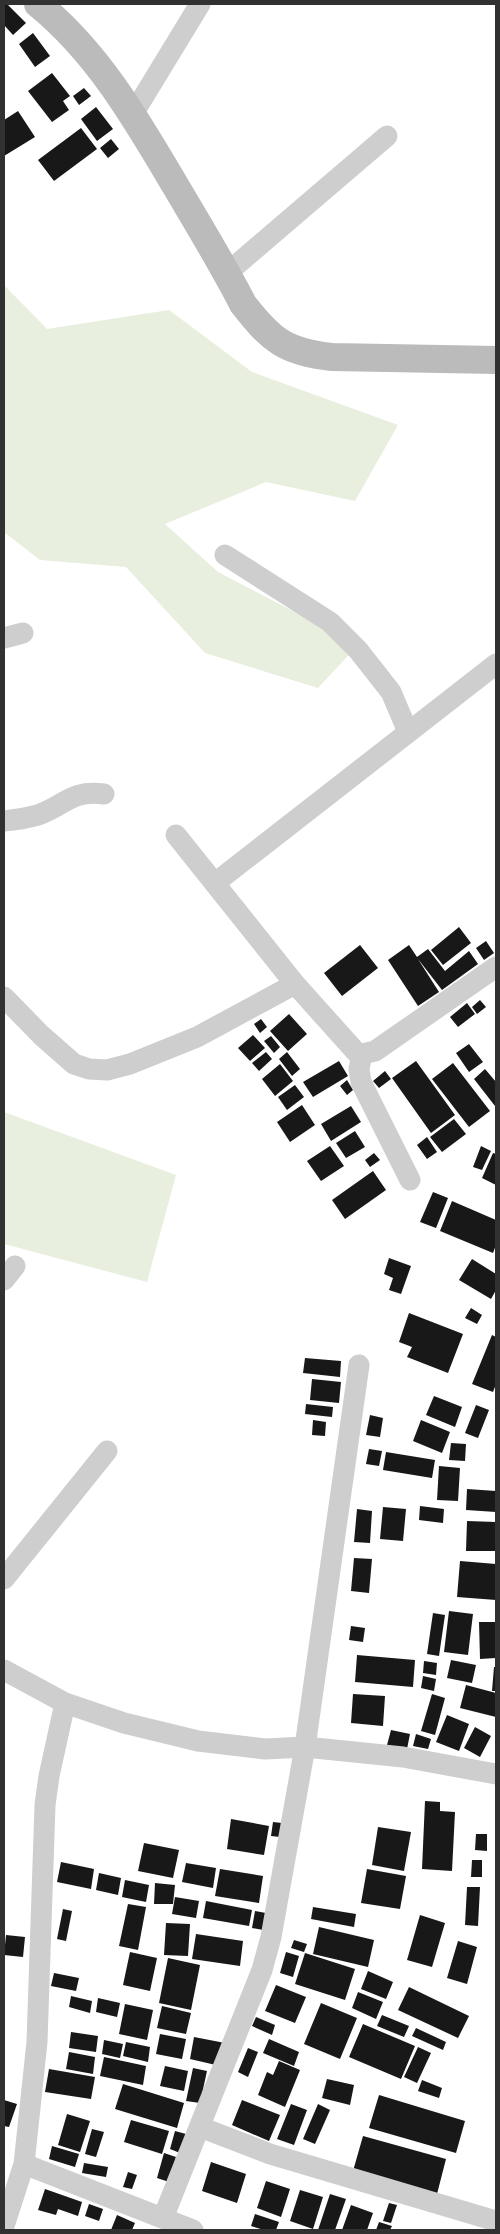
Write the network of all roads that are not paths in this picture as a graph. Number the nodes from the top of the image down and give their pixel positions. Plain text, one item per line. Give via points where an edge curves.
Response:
1 (38, 4) edge
2 (200, 4) edge
3 (134, 114) junction
4 (387, 136) dead end
5 (227, 273) junction
6 (496, 360) edge
7 (225, 555) dead end
8 (496, 664) edge
9 (408, 732) junction
10 (104, 794) dead end
11 (4, 821) edge
12 (176, 835) dead end
13 (215, 883) junction
14 (496, 967) edge
15 (295, 984) junction
16 (4, 997) edge
17 (362, 1054) junction
18 (410, 1180) dead end
19 (359, 1365) dead end
20 (107, 1451) dead end
21 (4, 1579) edge
22 (4, 1670) edge
23 (65, 1704) junction
24 (305, 1748) junction
25 (496, 1774) edge
26 (200, 2127) junction
27 (24, 2164) junction
28 (163, 2218) junction
29 (496, 2221) edge
30 (4, 2226) edge
31 (193, 2230) edge

1 - 3 street via 90,54
2 - 3 street
3 - 5 street
4 - 5 street
5 - 6 street via 260,325 279,343 297,351 332,357
7 - 9 street via 330,622 358,650 391,692
8 - 9 street
9 - 13 street
10 - 11 street via 82,793 40,814
12 - 13 street
13 - 15 street
14 - 17 street via 375,1051
15 - 16 street via 197,1037 107,1070 89,1070 74,1064 40,1035
15 - 17 street via 356,1052
17 - 18 street via 358,1070 361,1082
19 - 24 street
20 - 21 street
22 - 23 street
23 - 24 street via 198,1741 264,1749
23 - 27 street via 45,1805 38,2042
24 - 25 street via 403,1756
24 - 26 street via 271,1937 262,1970
26 - 28 street
26 - 29 street via 270,2154
27 - 28 street
27 - 30 street
28 - 31 street

